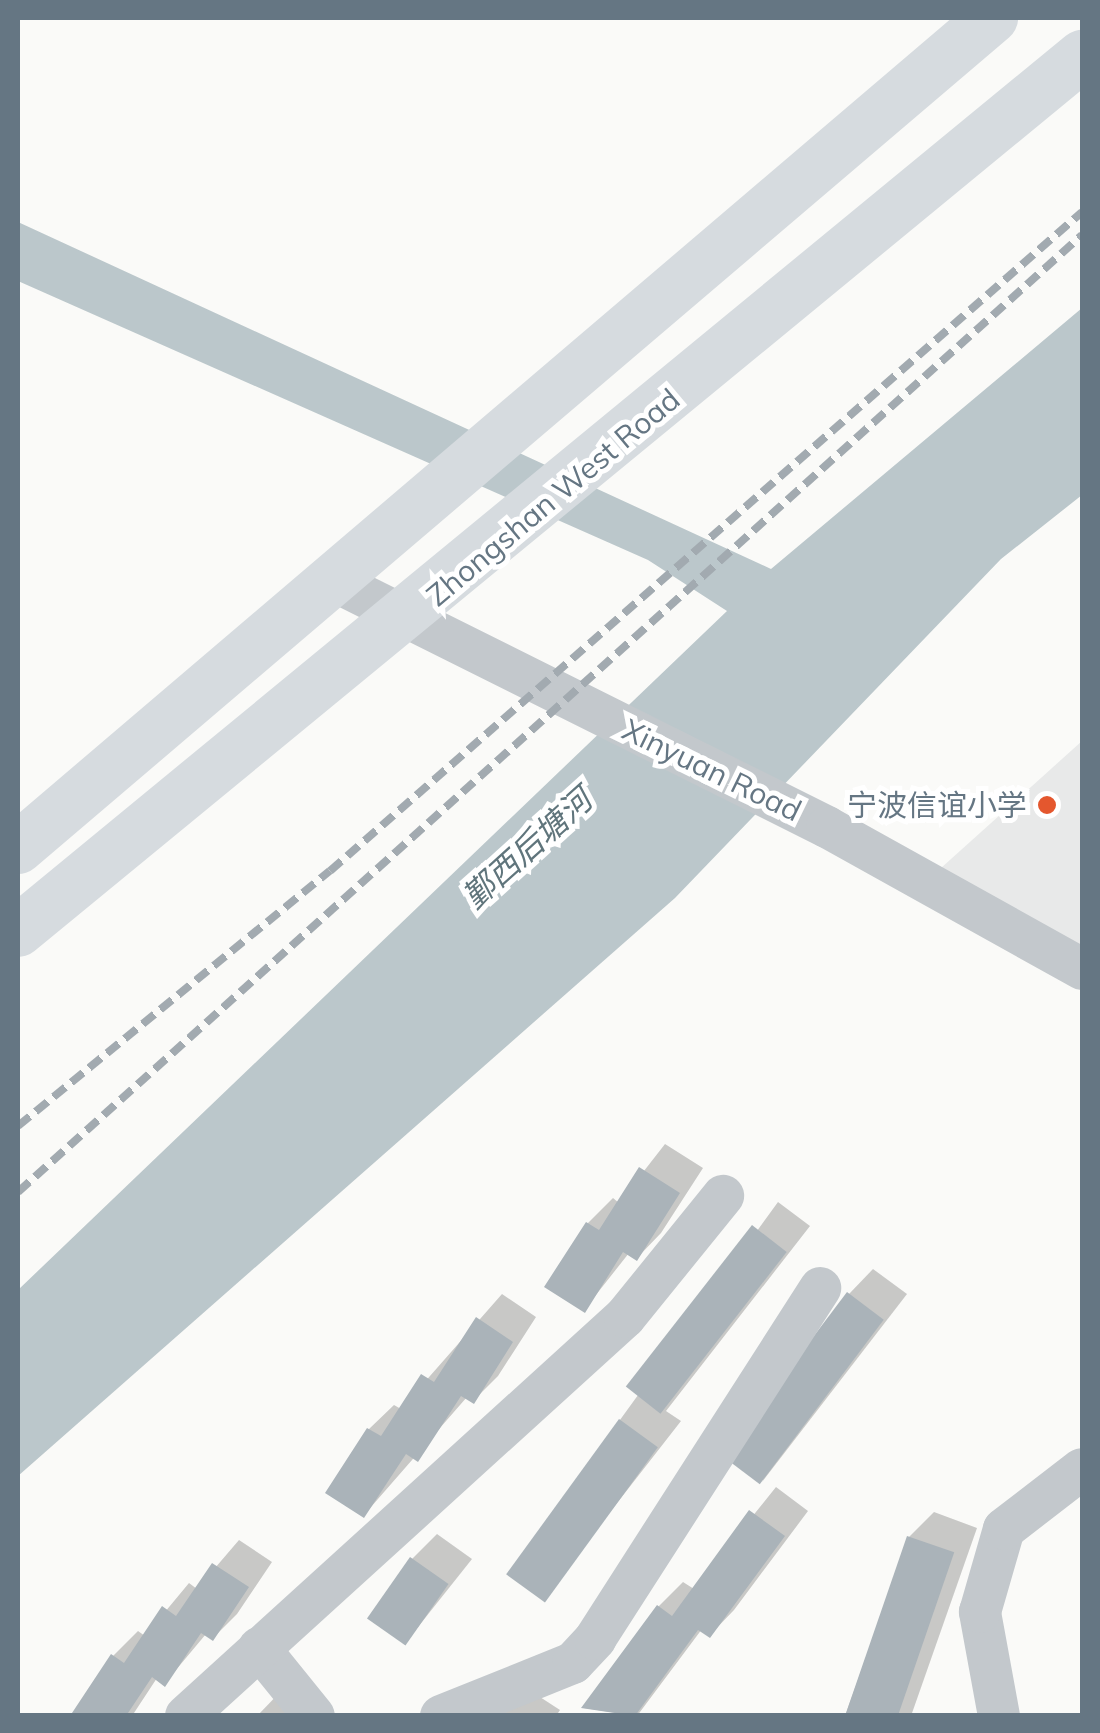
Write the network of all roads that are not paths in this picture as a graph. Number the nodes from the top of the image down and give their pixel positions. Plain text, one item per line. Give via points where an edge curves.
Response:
1 (992, 18) edge
2 (1082, 56) edge
3 (336, 582) junction
4 (408, 618) junction
5 (18, 848) edge
6 (18, 931) edge
7 (1082, 969) edge
8 (723, 1196) dead end
9 (820, 1288) dead end
10 (1082, 1468) edge
11 (259, 1648) junction
12 (186, 1716) edge
13 (314, 1716) edge
14 (440, 1716) edge
15 (1000, 1716) edge

1 - 3 main road
2 - 4 main road, Zhongshan West Road
3 - 4 street, Xinyuan Road
3 - 5 main road
4 - 6 main road, Zhongshan West Road
4 - 7 street, Xinyuan Road via 828,827
8 - 11 street via 626,1317
9 - 14 street via 574,1663
10 - 15 street via 1004,1528 980,1612
11 - 12 street
11 - 13 street

